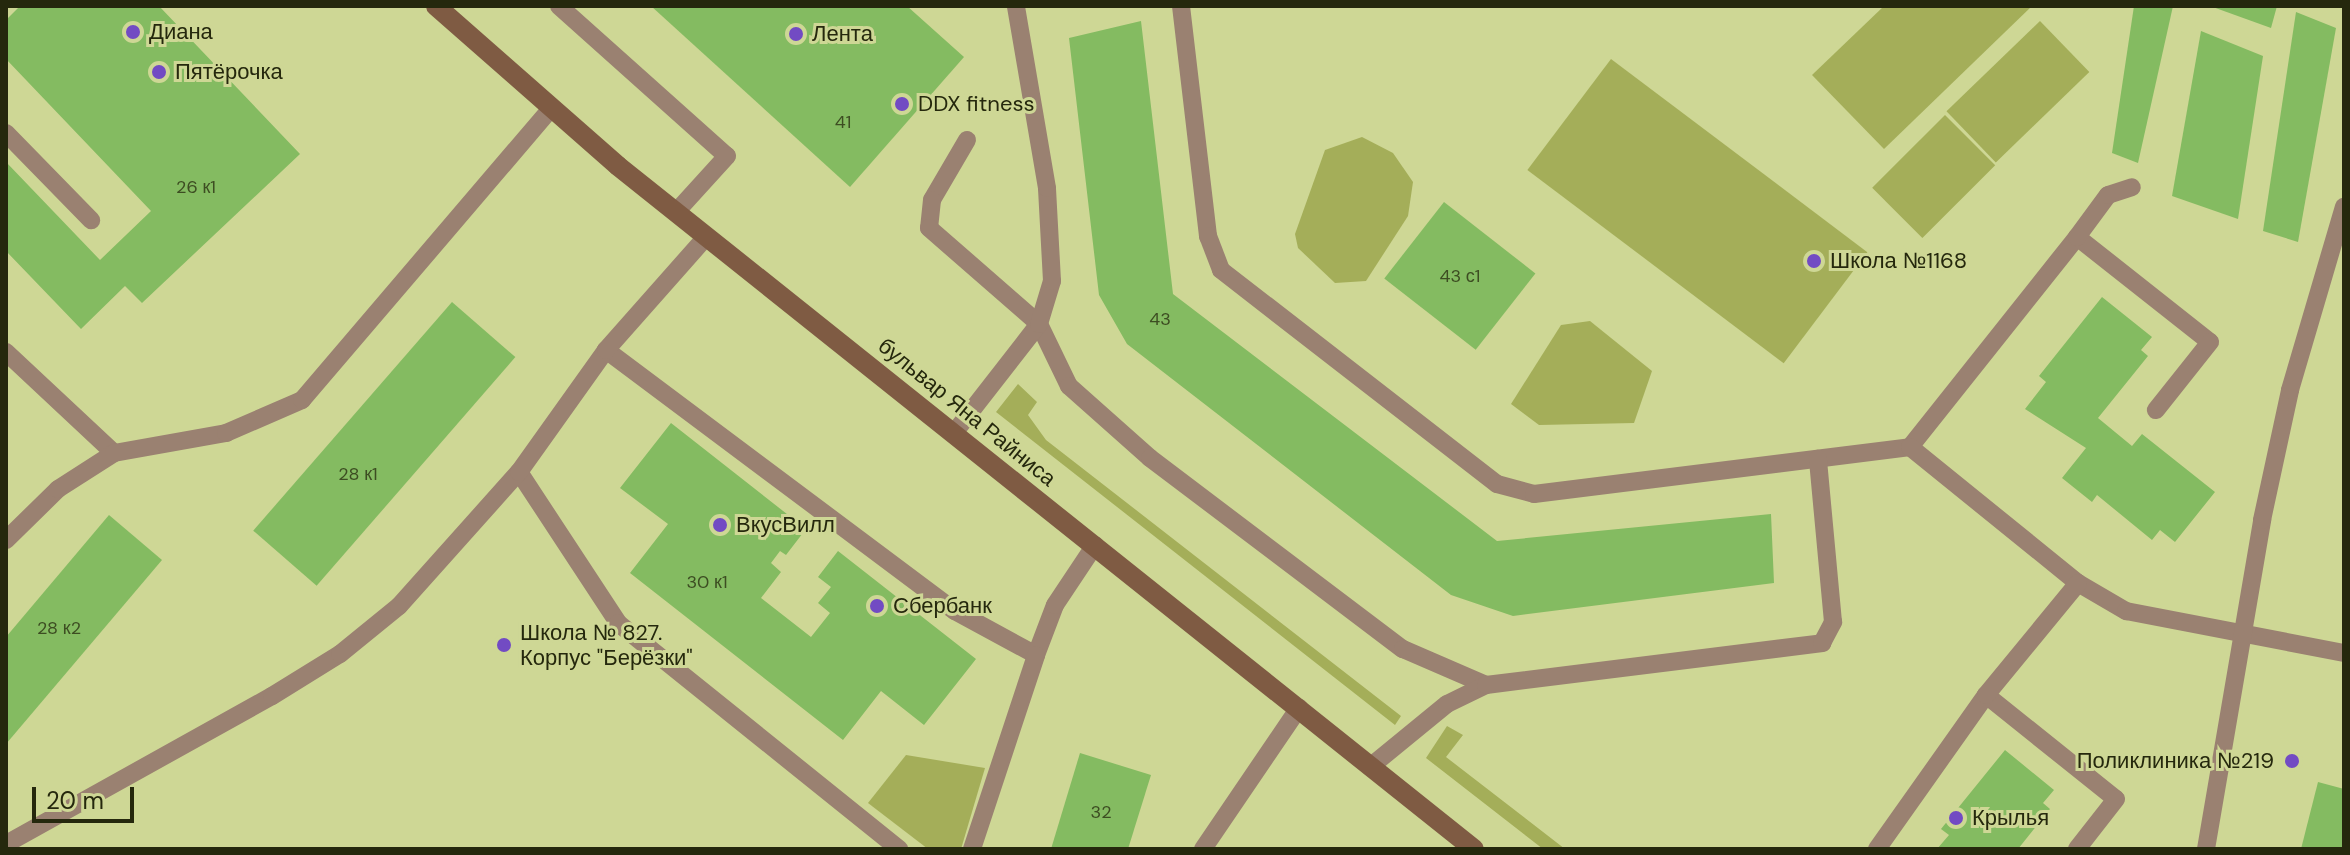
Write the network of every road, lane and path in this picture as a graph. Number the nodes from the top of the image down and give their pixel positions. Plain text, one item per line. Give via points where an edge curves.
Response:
1 (436, 6) edge
2 (559, 6) edge
3 (1001, 6) edge
4 (1181, 6) edge
5 (1017, 13) edge
6 (550, 110) junction
7 (6, 133) edge
8 (967, 140) dead end
9 (2132, 187) dead end
10 (2344, 207) edge
11 (676, 212) junction
12 (91, 220) dead end
13 (707, 236) junction
14 (2077, 237) junction
15 (1039, 324) junction
16 (606, 350) junction
17 (6, 352) edge
18 (2156, 410) dead end
19 (954, 433) junction
20 (1910, 447) junction
21 (114, 453) junction
22 (1818, 459) junction
23 (519, 472) junction
24 (6, 540) edge
25 (1095, 545) junction
26 (2078, 583) junction
27 (2246, 632) junction
28 (2344, 653) edge
29 (1036, 655) junction
30 (1486, 685) junction
31 (1986, 695) junction
32 (1299, 708) junction
33 (1370, 767) junction
34 (6, 844) edge
35 (899, 849) edge
36 (972, 849) edge
37 (1203, 849) edge
38 (1474, 849) edge
39 (1877, 849) edge
40 (2077, 849) edge
41 (2206, 849) edge

1 - 6 main road, бульвар Яна Райниса
2 - 11 lane via 727,156
3 - 5 lane
4 - 22 lane via 1208,236 1221,270 1497,484 1534,494
5 - 15 lane via 1047,188 1052,281
6 - 11 main road, бульвар Яна Райниса
6 - 21 lane via 302,400 226,433
7 - 12 lane
8 - 15 lane via 932,200 929,228
9 - 14 lane via 2108,195
10 - 27 lane via 2290,390
11 - 13 main road, бульвар Яна Райниса
13 - 16 lane
13 - 19 main road, бульвар Яна Райниса
14 - 18 lane via 2210,342
14 - 20 lane
15 - 19 lane
15 - 30 lane via 1069,386 1150,458 1403,649
16 - 23 lane
16 - 29 lane via 955,611
17 - 21 lane
19 - 25 main road, бульвар Яна Райниса
20 - 22 lane
20 - 26 lane
21 - 24 lane via 58,489
22 - 30 lane via 1833,622 1822,643
23 - 34 lane via 427,578 340,654
23 - 35 lane via 618,623
25 - 29 lane via 1055,605
25 - 32 main road, бульвар Яна Райниса
26 - 27 lane via 2126,611
26 - 31 lane
27 - 28 lane
27 - 41 lane
29 - 36 lane
30 - 33 lane via 1447,704
31 - 39 lane
31 - 40 lane via 2116,799
32 - 33 main road, бульвар Яна Райниса
32 - 37 lane
33 - 38 main road, бульвар Яна Райниса

